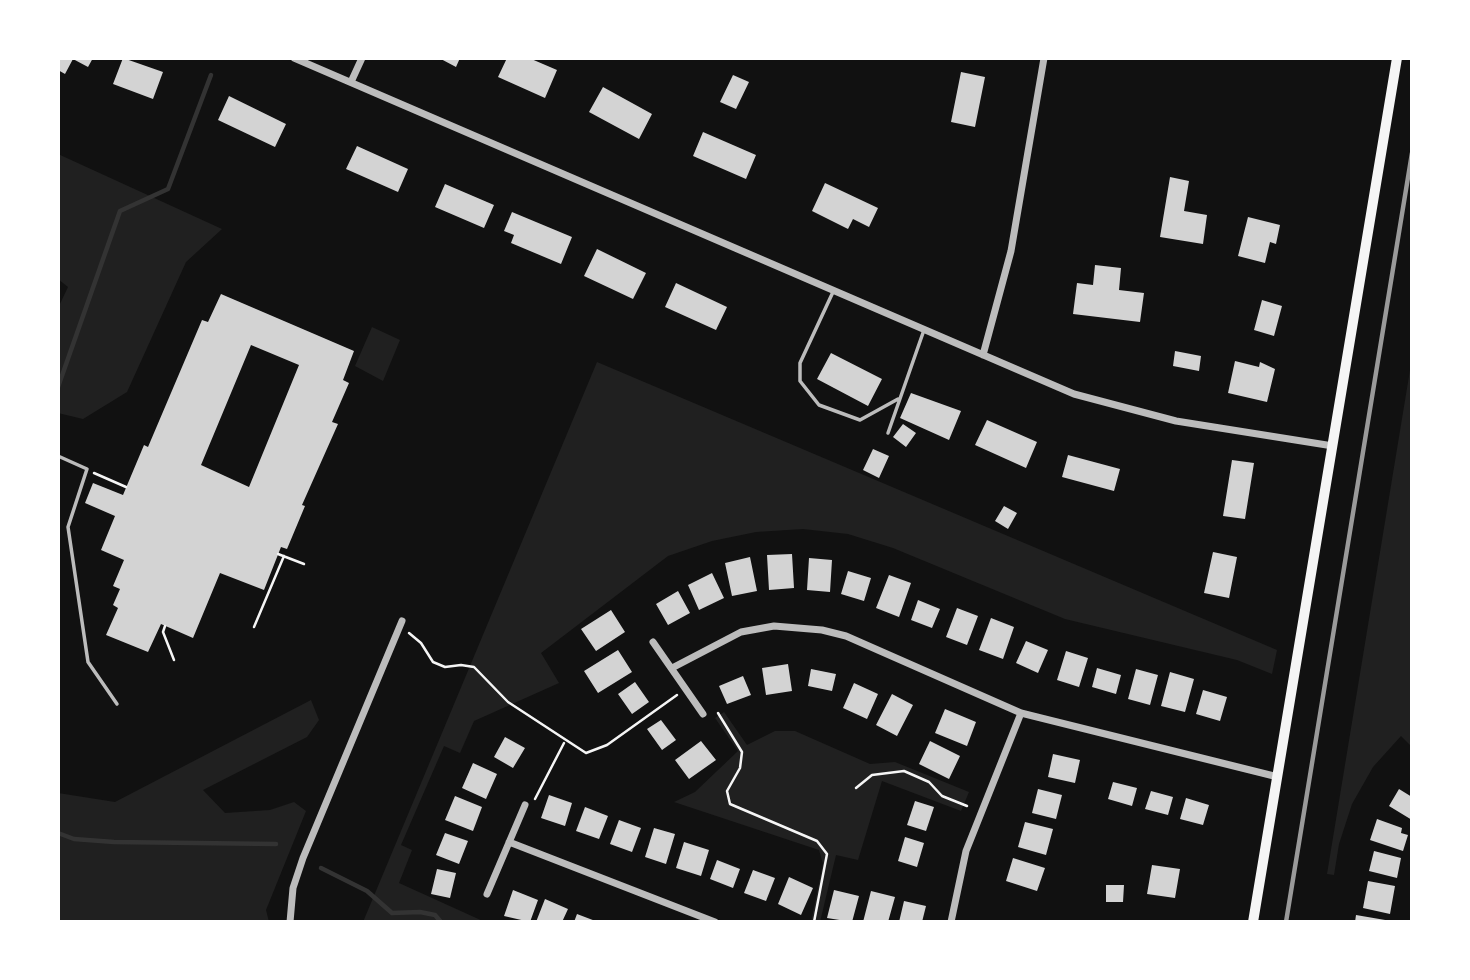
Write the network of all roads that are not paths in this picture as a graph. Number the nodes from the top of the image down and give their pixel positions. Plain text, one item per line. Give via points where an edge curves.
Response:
1 (294, 58) edge
2 (362, 58) edge
3 (1044, 58) edge
4 (1396, 58) edge
5 (351, 82) junction
6 (834, 290) junction
7 (923, 330) junction
8 (983, 355) junction
9 (898, 400) junction
10 (888, 433) dead end
11 (1333, 446) junction
12 (58, 456) edge
13 (402, 621) dead end
14 (653, 642) dead end
15 (672, 668) junction
16 (117, 704) dead end
17 (1021, 713) junction
18 (703, 714) dead end
19 (1278, 778) junction
20 (525, 805) dead end
21 (509, 842) junction
22 (487, 894) dead end
23 (290, 922) edge
24 (715, 922) edge
25 (951, 922) edge
26 (1253, 922) edge

1 - 5 street
2 - 5 street
3 - 8 street via 1011,251
4 - 11 main road
5 - 6 street
6 - 7 street
6 - 9 lane via 800,363 800,381 820,405 860,420
7 - 8 street
7 - 9 lane
8 - 11 street via 1124,409
9 - 10 lane
11 - 19 main road
12 - 16 lane via 86,469 68,527 88,663
13 - 23 street via 303,858 293,888
14 - 15 street
15 - 17 street via 741,632 774,626 822,629
15 - 18 street
17 - 19 street
17 - 25 street via 966,850
19 - 26 main road
20 - 21 street
21 - 22 street
21 - 24 street

